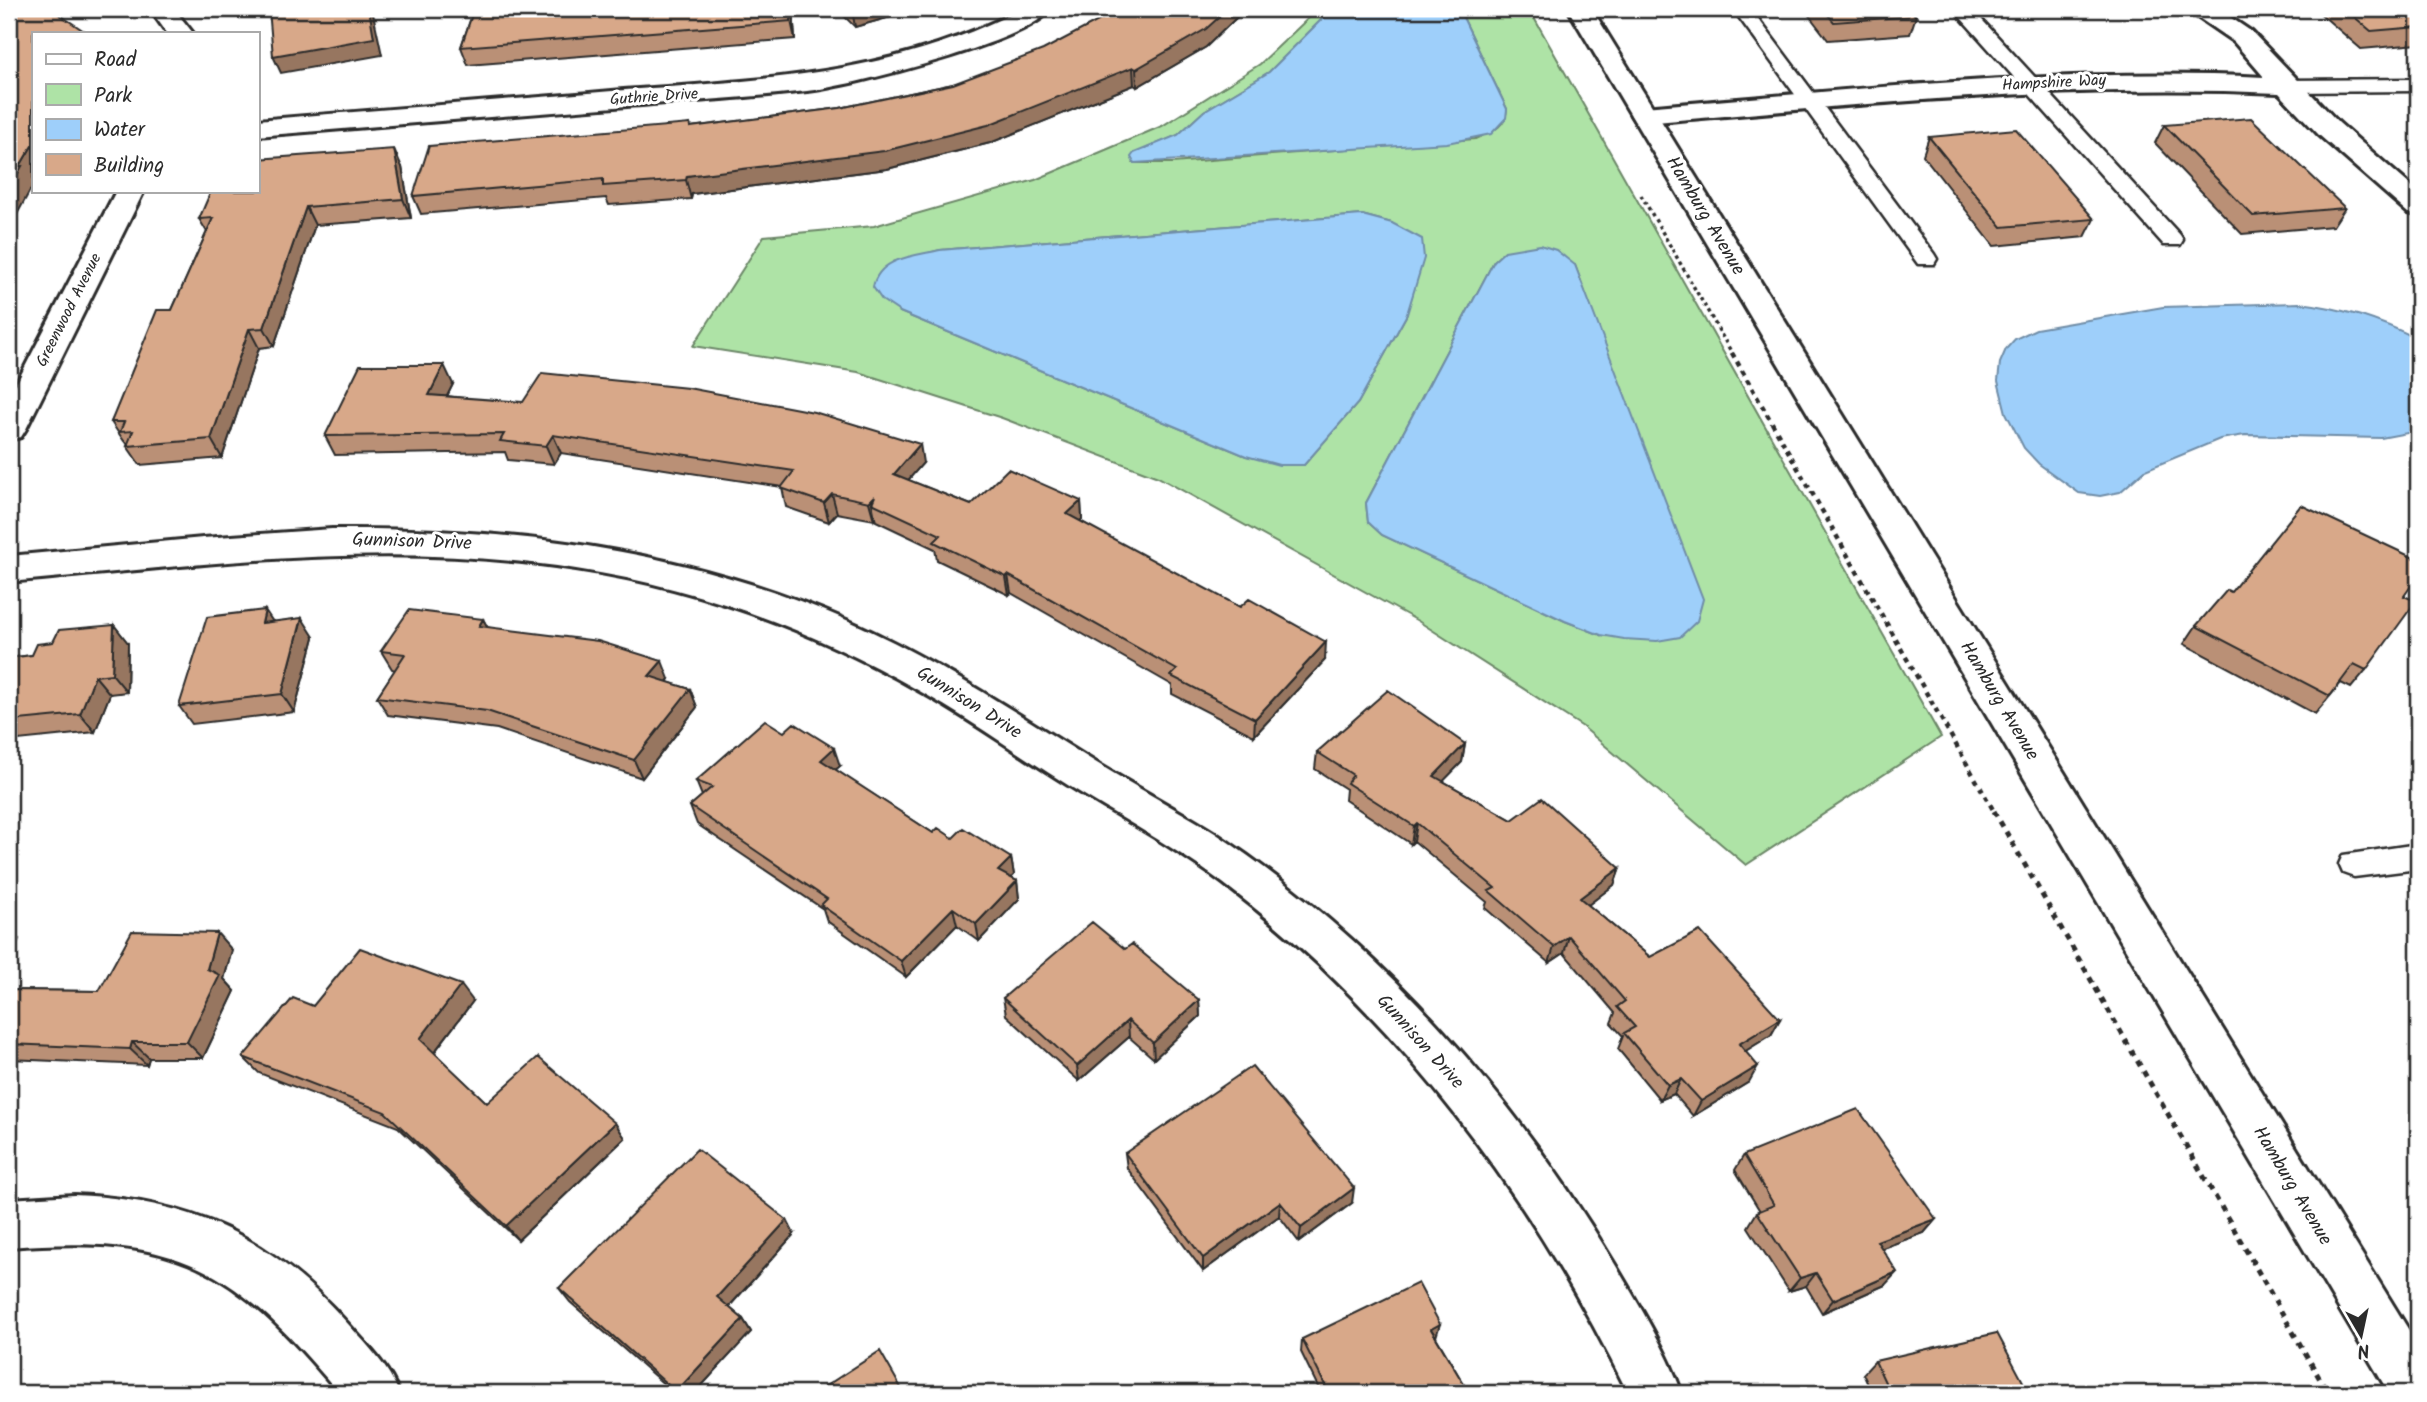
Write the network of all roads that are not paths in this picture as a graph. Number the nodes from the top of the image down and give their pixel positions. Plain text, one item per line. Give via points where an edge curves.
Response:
1 (162, 9) edge
2 (1039, 9) edge
3 (1580, 9) edge
4 (1742, 9) edge
5 (1962, 9) edge
6 (2202, 9) edge
7 (179, 32) edge
8 (2031, 84) junction
9 (2418, 85) edge
10 (2287, 86) junction
11 (1810, 102) junction
12 (1644, 115) junction
13 (259, 128) edge
14 (129, 192) edge
15 (2418, 208) edge
16 (2172, 240) dead end
17 (1926, 259) dead end
18 (9, 429) edge
19 (9, 569) edge
20 (2418, 856) edge
21 (2354, 864) dead end
22 (9, 1223) edge
23 (373, 1393) edge
24 (1656, 1393) edge
25 (2418, 1393) edge

1 - 7 street
2 - 13 street, Guthrie Drive via 939,52 809,83
3 - 12 street, Hamburg Avenue
4 - 11 lane
5 - 8 lane
6 - 10 street via 2243,37
8 - 10 street, Hampshire Way via 2156,80
8 - 11 street, Hampshire Way
8 - 16 lane
9 - 10 lane
10 - 15 street
11 - 12 street, Hampshire Way
11 - 17 lane
12 - 25 street, Hamburg Avenue
14 - 18 street, Greenwood Avenue
19 - 24 street, Gunnison Drive via 330,540 482,544 686,576 860,642 934,680 1199,845 1242,874 1329,947 1407,1025 1497,1130 1583,1256
20 - 21 lane
22 - 23 street via 79,1219 181,1233 259,1274

